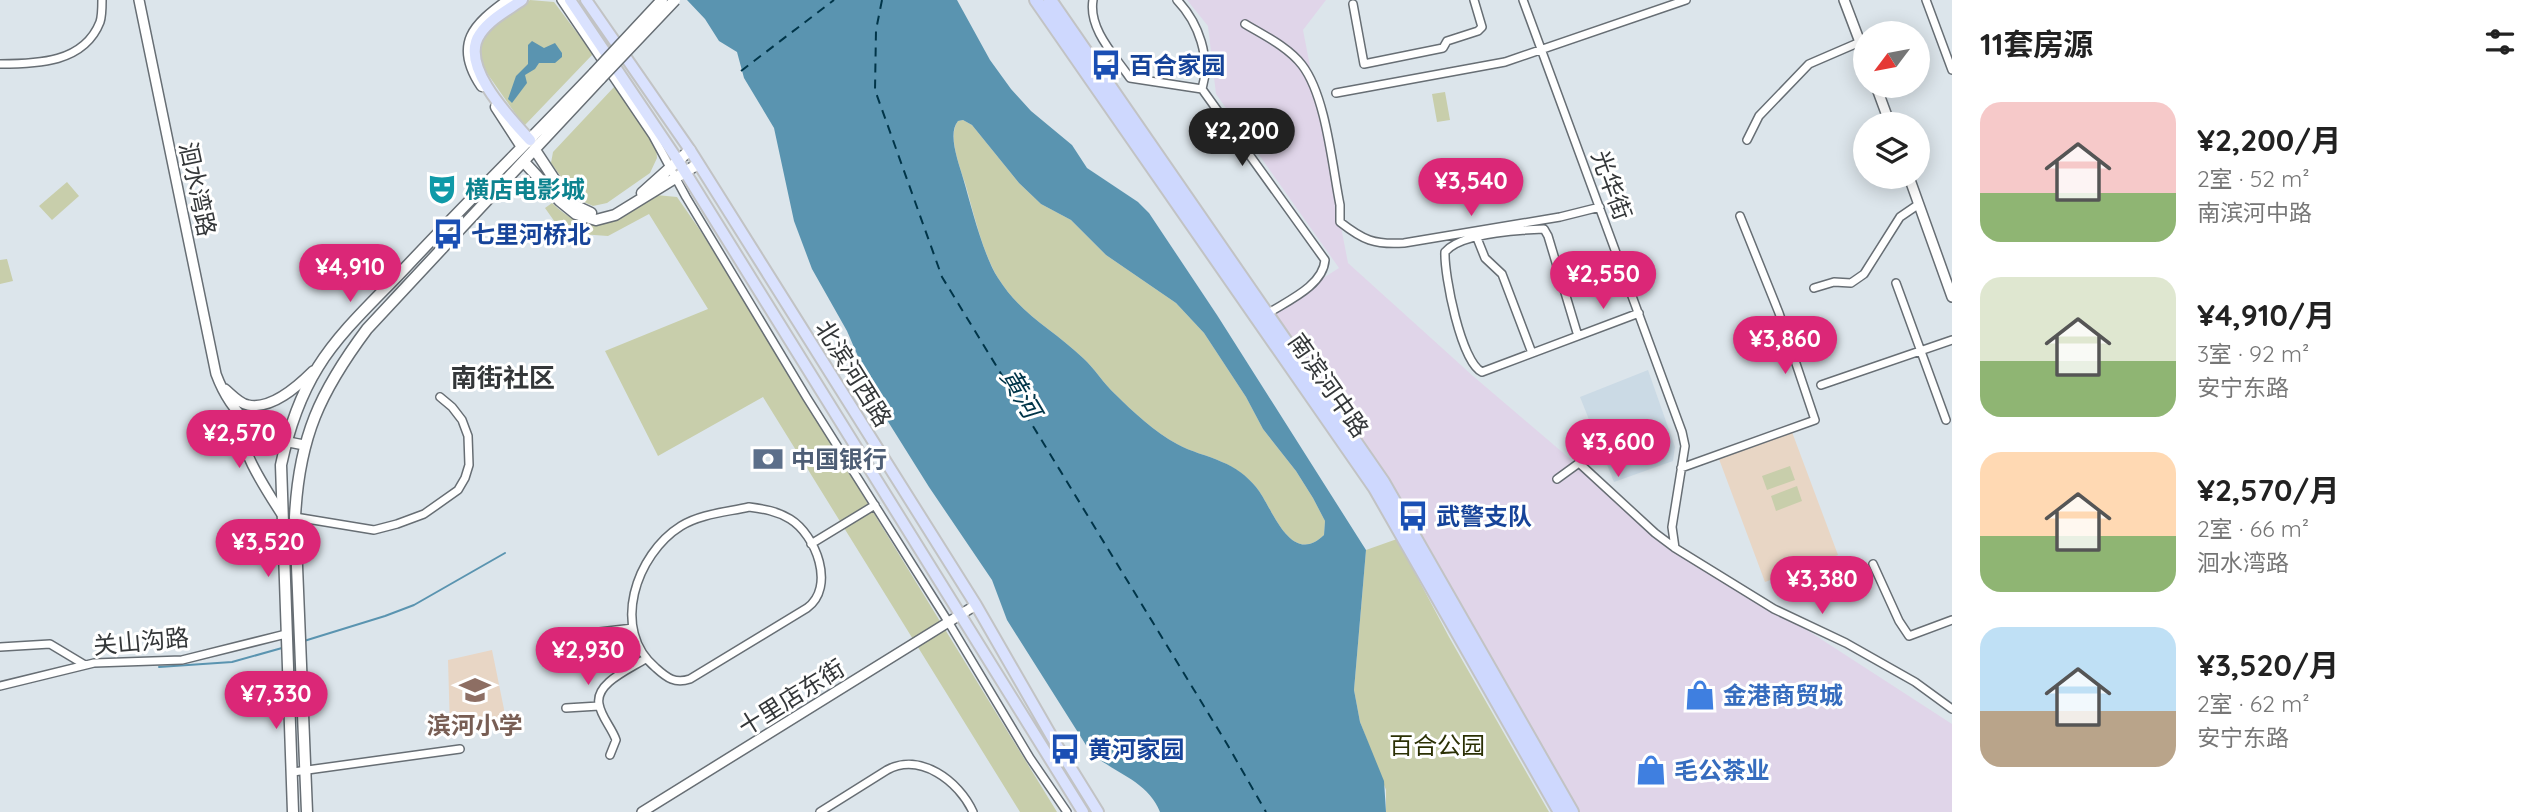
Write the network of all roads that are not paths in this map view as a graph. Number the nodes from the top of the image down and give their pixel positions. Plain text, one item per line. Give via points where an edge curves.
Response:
1 (102, 0) edge
2 (139, 0) edge
3 (509, 0) edge
4 (522, 0) edge
5 (561, 0) edge
6 (570, 0) edge
7 (586, 0) edge
8 (662, 0) edge
9 (675, 0) edge
10 (1036, 0) edge
11 (1050, 0) edge
12 (1093, 0) edge
13 (1177, 0) edge
14 (1474, 0) edge
15 (1524, 0) edge
16 (1686, 0) edge
17 (1844, 0) edge
18 (1926, 0) edge
19 (1353, 4) dead end
20 (1245, 24) dead end
21 (1853, 24) edge
22 (1853, 46) edge
23 (1542, 50) junction
24 (1113, 54) junction
25 (0, 64) edge
26 (1095, 65) junction
27 (1952, 70) edge
28 (598, 76) junction
29 (1202, 89) junction
30 (1336, 93) dead end
31 (1747, 140) dead end
32 (529, 146) junction
33 (690, 150) junction
34 (524, 162) junction
35 (698, 164) junction
36 (678, 169) junction
37 (1913, 189) edge
38 (1919, 204) junction
39 (1600, 207) junction
40 (1740, 216) dead end
41 (1476, 238) junction
42 (1947, 267) edge
43 (1896, 283) dead end
44 (1814, 288) dead end
45 (1952, 297) edge
46 (1639, 313) junction
47 (1267, 314) junction
48 (1578, 336) junction
49 (1952, 340) edge
50 (1921, 351) junction
51 (1532, 353) junction
52 (319, 365) junction
53 (1821, 385) dead end
54 (221, 386) junction
55 (440, 397) dead end
56 (235, 412) junction
57 (1946, 420) dead end
58 (286, 442) junction
59 (304, 445) junction
60 (1681, 468) junction
61 (1556, 479) dead end
62 (874, 505) junction
63 (281, 513) junction
64 (295, 517) junction
65 (811, 544) junction
66 (1675, 548) junction
67 (1874, 564) dead end
68 (976, 605) junction
69 (961, 616) junction
70 (1952, 620) edge
71 (949, 623) junction
72 (634, 628) junction
73 (566, 636) dead end
74 (287, 642) junction
75 (0, 647) edge
76 (645, 659) junction
77 (86, 665) junction
78 (0, 686) edge
79 (599, 706) junction
80 (566, 708) dead end
81 (1952, 709) edge
82 (460, 749) dead end
83 (610, 755) dead end
84 (298, 771) junction
85 (293, 812) edge
86 (307, 812) edge
87 (642, 812) edge
88 (820, 812) edge
89 (973, 812) edge
90 (1068, 812) edge
91 (1083, 812) edge
92 (1098, 812) edge
93 (1560, 812) edge
94 (1572, 812) edge

1 - 25 street via 101,21 78,49 38,64
2 - 54 street, 洄水湾路
3 - 32 main road via 478,23 468,48 469,62
4 - 32 main road via 479,35 474,53 481,77
5 - 36 street
6 - 36 main road, 北滨河西路
7 - 33 main road, 北滨河西路
8 - 28 main road, bridge
9 - 28 main road, bridge
10 - 93 highway, 南滨河中路 via 1375,488
11 - 26 highway, 南滨河中路
12 - 24 street via 1096,26
13 - 29 street via 1201,38 1206,75
14 - 19 street via 1482,27 1478,31 1447,41 1443,48 1364,64
15 - 23 street, 光华街
16 - 23 street
17 - 21 street
18 - 27 street
20 - 39 street via 1281,46 1301,65 1317,91 1340,222 1359,237 1383,244 1404,243
22 - 31 street via 1809,64 1759,116
23 - 30 street via 1505,62
23 - 39 street, 光华街
24 - 26 street
24 - 29 street via 1130,78
26 - 47 highway, 南滨河中路
28 - 32 main road
29 - 47 street via 1325,260 1317,280
32 - 34 main road
32 - 36 main road via 570,203 589,213 612,212
32 - 52 main road via 493,175
33 - 35 main road, 北滨河西路
33 - 36 main road
34 - 36 main road via 568,208 596,220 615,215
34 - 59 main road via 367,329 321,397
35 - 36 main road
35 - 68 main road, 北滨河西路
36 - 62 street via 706,230
36 - 69 main road, 北滨河西路
37 - 38 street
38 - 42 street
38 - 44 street via 1900,217 1864,274 1850,283
39 - 46 street, 光华街
40 - 60 street via 1815,420
41 - 48 street via 1544,229
41 - 51 street via 1485,258 1502,274
41 - 51 street via 1451,244 1445,252 1450,298 1467,352 1482,372
42 - 45 street
43 - 50 street
46 - 48 street
46 - 60 street, 光华街 via 1682,432
47 - 94 highway, 南滨河中路 via 1383,482
48 - 51 street
49 - 50 street
50 - 53 street
50 - 57 street
52 - 54 street via 294,390 273,401 246,405
52 - 58 main road
54 - 56 street, 洄水湾路
55 - 64 street via 462,421 467,436 469,466 458,490 424,514 374,530
56 - 58 street, 洄水湾路 via 255,428
56 - 63 street, 洄水湾路 via 238,434
58 - 59 street, 洄水湾路
58 - 63 main road
59 - 64 main road
60 - 66 street, 光华街 via 1672,527
61 - 66 street via 1579,463
62 - 65 street
62 - 71 street
63 - 74 main road
64 - 84 main road via 301,641
65 - 72 street via 792,521 771,510 748,507 683,524 663,540 634,588
65 - 76 street via 818,558 821,589 807,608 690,680 673,681
66 - 81 street via 1774,609 1914,682
67 - 70 street via 1909,636
68 - 69 street, 十里店东街
68 - 92 main road, 北滨河西路
69 - 71 street, 十里店东街
69 - 91 main road, 北滨河西路
71 - 87 street, 十里店东街
71 - 90 street
72 - 73 street
72 - 76 street
74 - 77 street, 关山沟路 via 182,660
74 - 84 main road
75 - 77 street via 50,644
76 - 79 street via 607,684
77 - 78 street, 关山沟路
79 - 80 street
79 - 83 street via 616,740
82 - 84 street
84 - 85 main road
84 - 86 main road
88 - 89 street via 897,764 909,762 947,779

